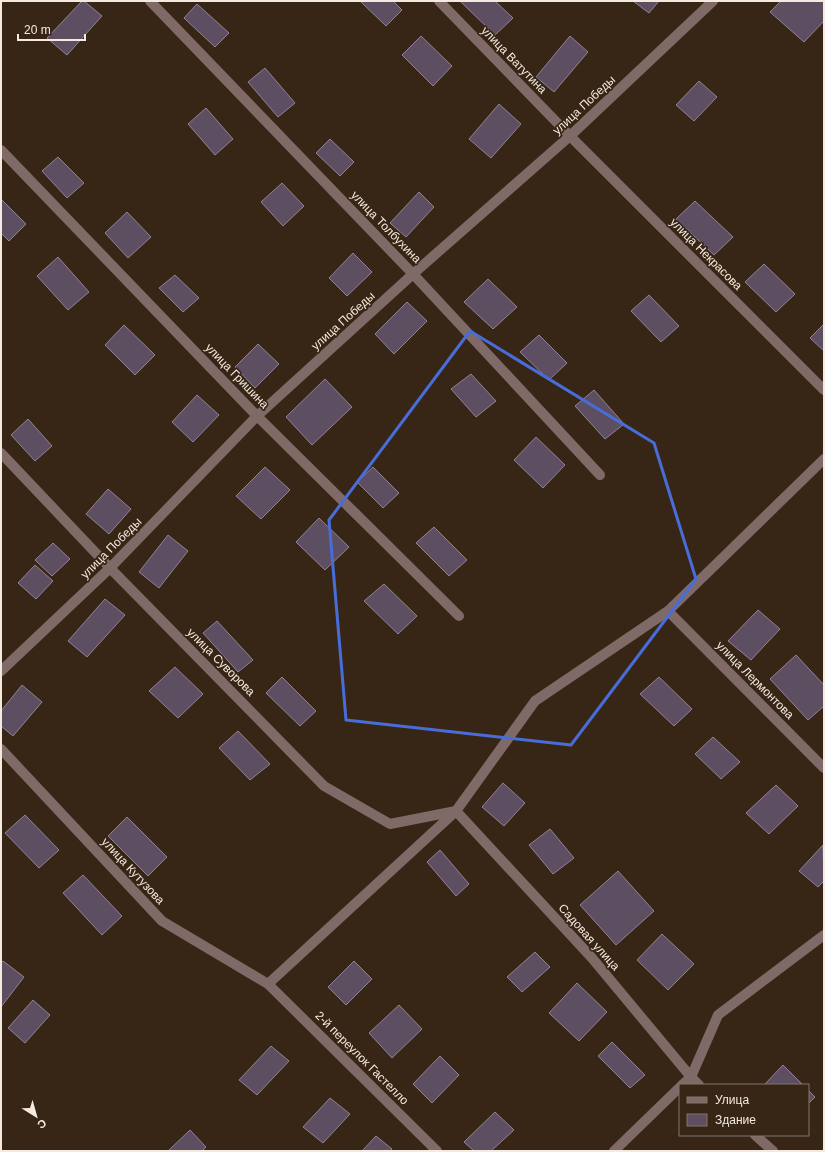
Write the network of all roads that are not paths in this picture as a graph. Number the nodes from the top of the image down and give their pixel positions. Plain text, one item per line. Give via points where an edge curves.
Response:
1 (150, 1) edge
2 (439, 1) edge
3 (713, 1) edge
4 (570, 136) junction
5 (1, 150) edge
6 (413, 274) junction
7 (824, 390) edge
8 (257, 416) junction
9 (1, 453) edge
10 (824, 460) edge
11 (600, 475) dead end
12 (110, 568) junction
13 (668, 610) junction
14 (458, 616) dead end
15 (1, 671) edge
16 (1, 749) edge
17 (824, 768) edge
18 (456, 811) junction
19 (824, 935) edge
20 (268, 984) junction
21 (690, 1077) junction
22 (683, 1084) edge
23 (698, 1084) edge
24 (679, 1088) edge
25 (757, 1136) edge
26 (437, 1151) edge
27 (614, 1151) edge
28 (773, 1151) edge

1 - 6 street, улица Толбухина
2 - 4 street, улица Ватутина
3 - 4 street, улица Победы
4 - 6 street, улица Победы
4 - 7 street, улица Некрасова
5 - 8 street, улица Гришина
6 - 8 street, улица Победы
6 - 11 street, улица Толбухина
8 - 12 street, улица Победы
8 - 14 street, улица Гришина
9 - 12 street, улица Суворова
10 - 13 street
12 - 15 street, улица Победы
12 - 18 street, улица Суворова via 324,786 390,824
13 - 17 street, улица Лермонтова
13 - 18 street via 535,701
16 - 20 street, улица Кутузова via 162,921
18 - 20 street
18 - 21 street, Садовая улица via 592,958
19 - 21 street via 718,1015
20 - 26 street, 2-й переулок Гастелло
21 - 22 street
21 - 23 street, Садовая улица
24 - 27 street
25 - 28 street

